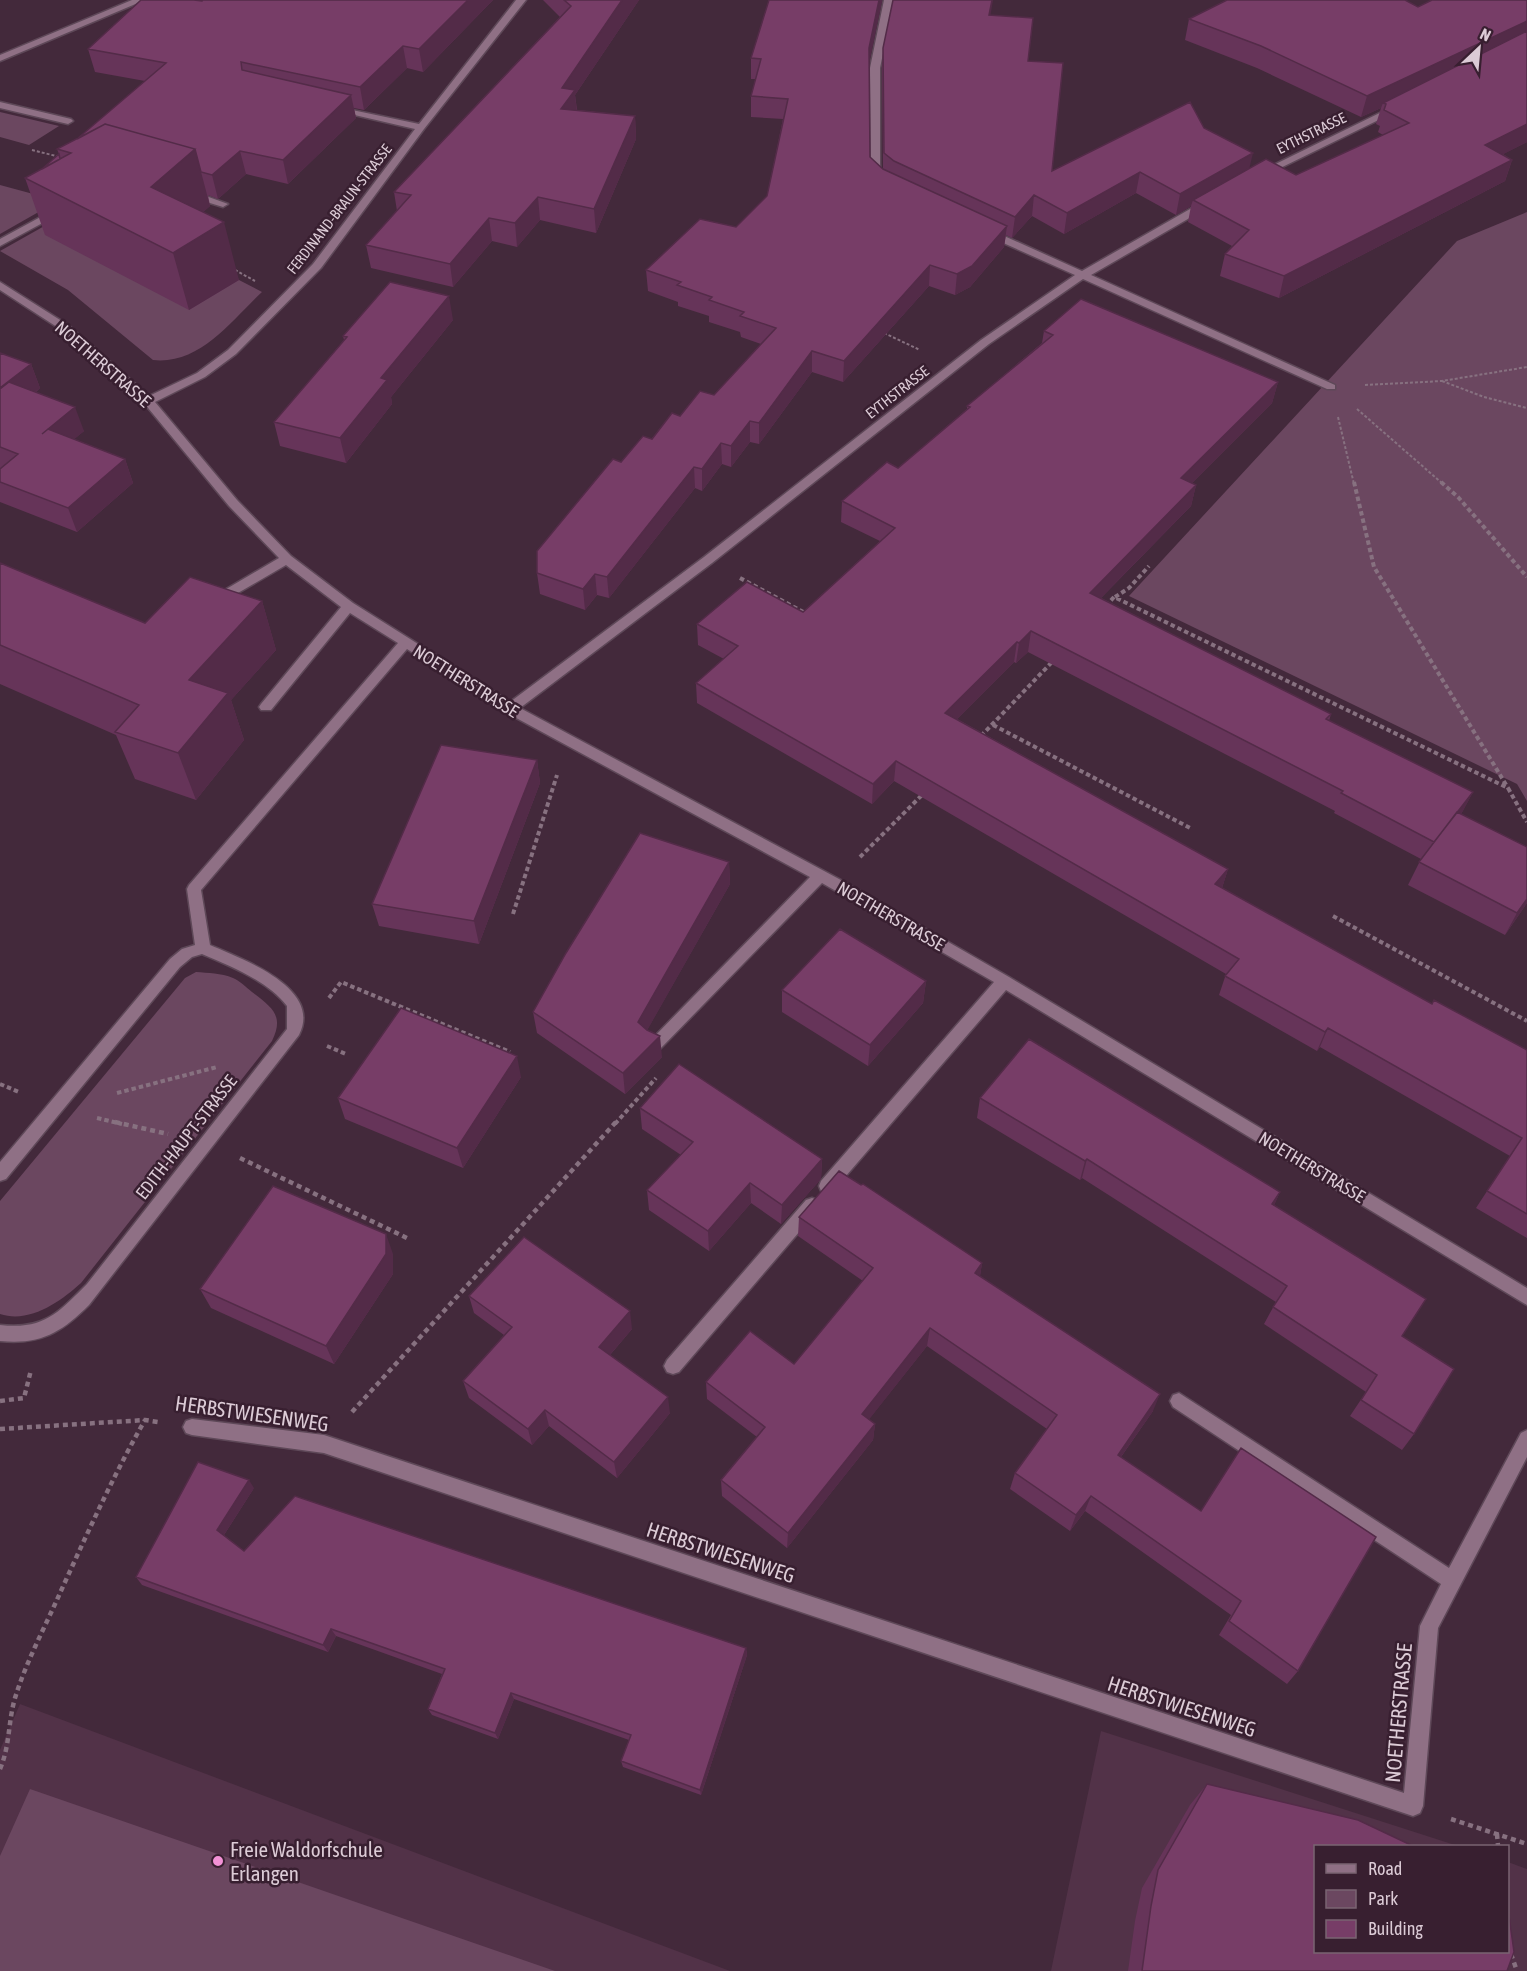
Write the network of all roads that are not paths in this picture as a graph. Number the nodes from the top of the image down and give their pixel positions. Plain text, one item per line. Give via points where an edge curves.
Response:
1 (521, 0) edge
2 (889, 0) edge
3 (134, 1) edge
4 (0, 58) edge
5 (1407, 102) edge
6 (0, 105) edge
7 (330, 107) edge
8 (68, 121) dead end
9 (421, 127) junction
10 (1250, 180) edge
11 (887, 186) edge
12 (183, 192) edge
13 (1219, 197) edge
14 (223, 204) dead end
15 (66, 205) edge
16 (974, 226) edge
17 (0, 243) edge
18 (1081, 276) junction
19 (0, 285) edge
20 (1331, 387) road end
21 (148, 400) junction
22 (287, 559) junction
23 (348, 606) junction
24 (203, 608) edge
25 (405, 643) junction
26 (266, 707) dead end
27 (510, 710) junction
28 (827, 880) junction
29 (203, 948) junction
30 (1004, 981) junction
31 (655, 1045) edge
32 (0, 1174) edge
33 (1527, 1297) edge
34 (0, 1334) edge
35 (673, 1366) dead end
36 (1179, 1401) dead end
37 (192, 1427) road end
38 (1527, 1439) edge
39 (1451, 1580) junction
40 (1413, 1806) joint

1 - 9 street, FERDINAND-BRAUN-STRASSE
2 - 11 street via 875,68 876,176
3 - 4 street
5 - 10 street, EYTHSTRASSE
6 - 8 street
7 - 9 street
9 - 21 street, FERDINAND-BRAUN-STRASSE via 317,266 288,297 232,352 201,375
12 - 14 street
13 - 18 street, EYTHSTRASSE
15 - 17 street
16 - 18 street
18 - 20 street
18 - 27 street, EYTHSTRASSE via 953,366
19 - 21 street, NOETHERSTRASSE via 64,327
21 - 22 street, NOETHERSTRASSE via 233,502
22 - 23 street, NOETHERSTRASSE
22 - 24 street
23 - 25 street, NOETHERSTRASSE
23 - 26 street
25 - 27 street, NOETHERSTRASSE
25 - 29 street via 194,889
27 - 28 street, NOETHERSTRASSE
28 - 30 street, NOETHERSTRASSE
28 - 31 street
29 - 32 street via 187,953 175,963
29 - 34 street, EDITH-HAUPT-STRASSE via 228,958 283,991 296,1011 294,1030 93,1289 61,1323 20,1336
30 - 33 street, NOETHERSTRASSE
30 - 35 street
36 - 39 street
37 - 40 street, HERBSTWIESENWEG via 324,1444
38 - 39 street, NOETHERSTRASSE
39 - 40 street, NOETHERSTRASSE via 1429,1626

